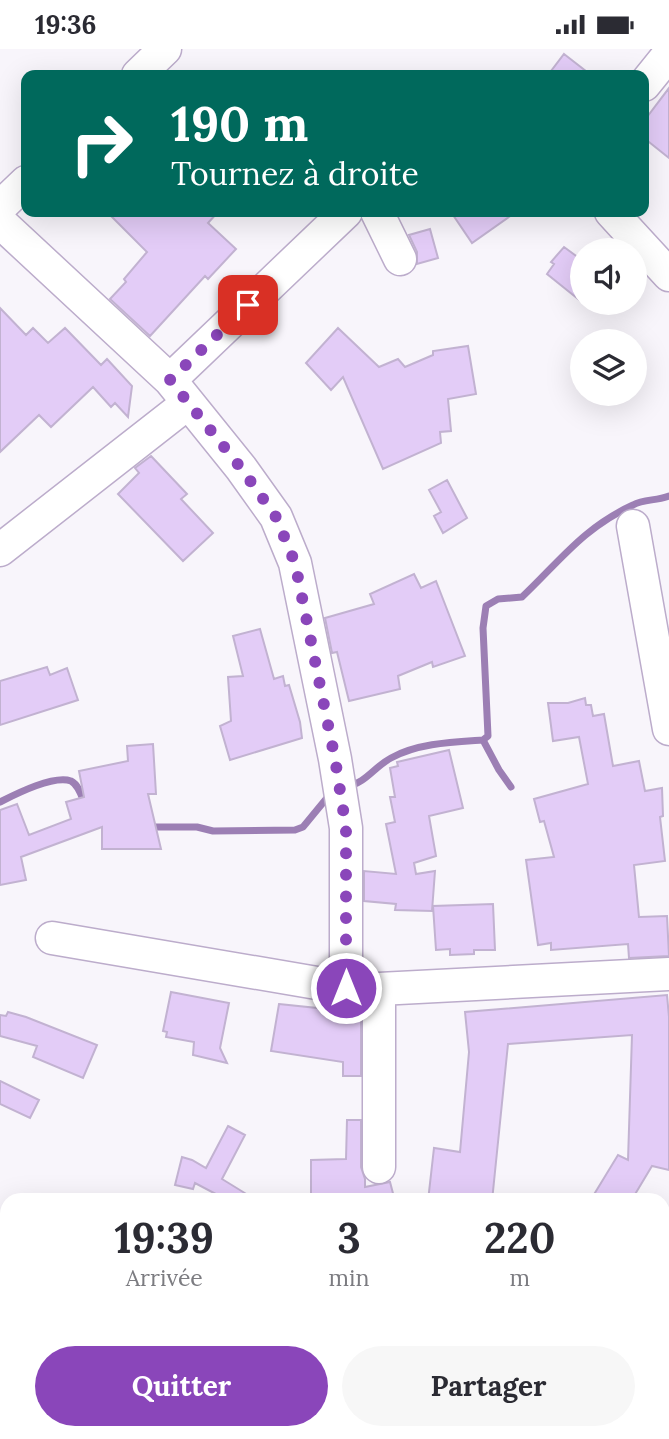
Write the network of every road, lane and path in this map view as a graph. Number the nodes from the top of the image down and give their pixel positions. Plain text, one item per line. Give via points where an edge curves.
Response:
1 (165, 49) edge
2 (669, 54) edge
3 (143, 70) edge
4 (649, 79) edge
5 (21, 187) edge
6 (0, 207) edge
7 (341, 217) edge
8 (379, 217) edge
9 (616, 217) edge
10 (0, 222) edge
11 (400, 259) dead end
12 (669, 275) edge
13 (179, 392) junction
14 (633, 526) dead end
15 (0, 550) edge
16 (668, 711) edge
17 (52, 938) dead end
18 (669, 974) edge
19 (346, 988) junction
20 (379, 989) junction
21 (379, 1167) dead end

1 - 3 street
2 - 4 street
5 - 6 street
7 - 13 street
8 - 11 street
9 - 12 street
10 - 13 street
13 - 15 street
13 - 19 street via 276,517 295,563 346,828
14 - 16 street
17 - 19 street
18 - 20 street
19 - 20 street
20 - 21 street

